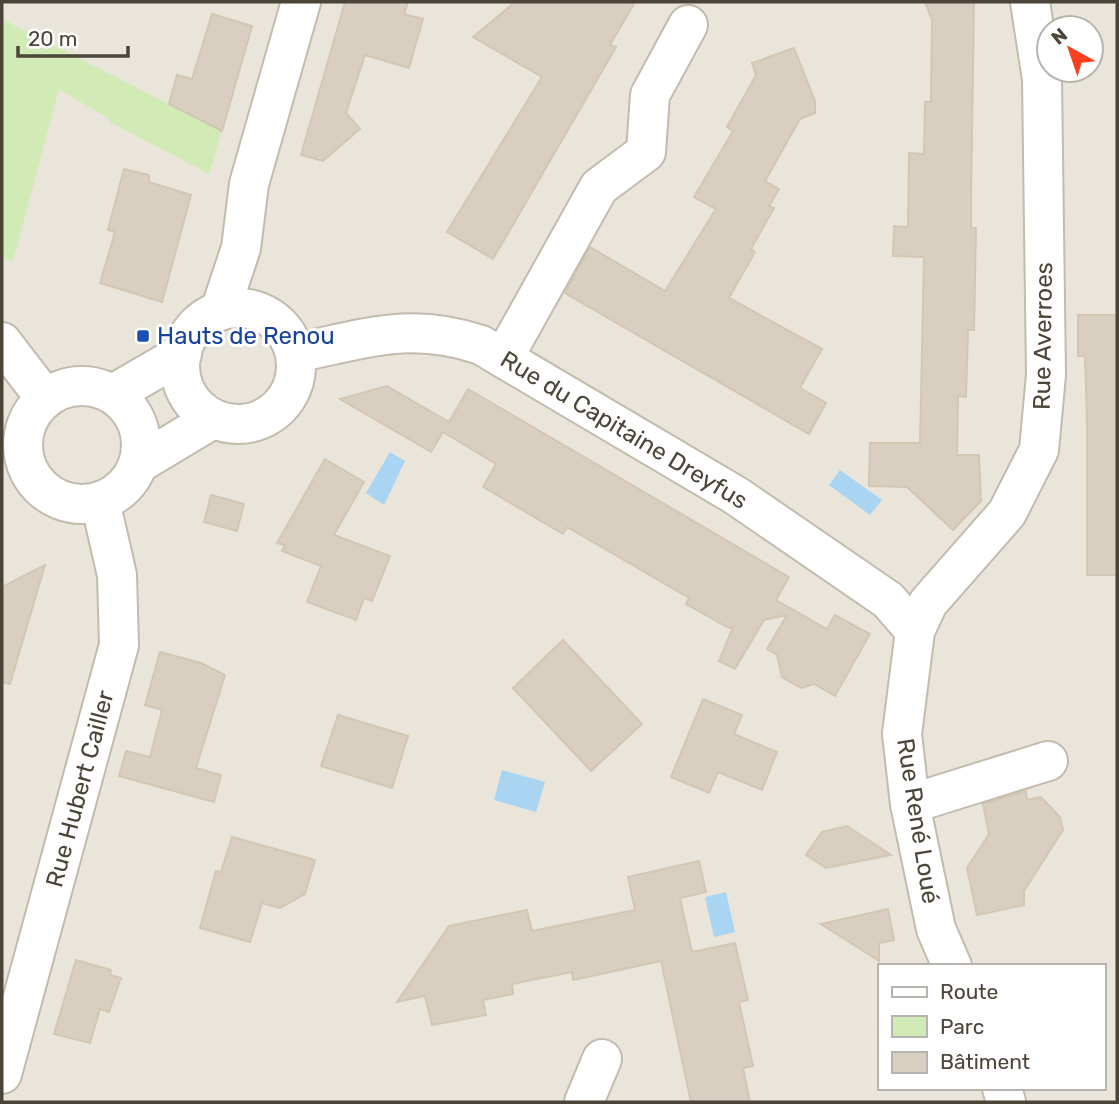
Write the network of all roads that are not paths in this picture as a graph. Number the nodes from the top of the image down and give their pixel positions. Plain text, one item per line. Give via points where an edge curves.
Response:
1 (301, 2) edge
2 (1030, 2) edge
3 (688, 25) dead end
4 (241, 248) junction
5 (220, 311) junction
6 (265, 315) junction
7 (2, 342) edge
8 (295, 353) junction
9 (181, 354) junction
10 (504, 357) junction
11 (113, 394) junction
12 (45, 398) junction
13 (213, 419) junction
14 (138, 464) junction
15 (100, 501) junction
16 (915, 631) junction
17 (1048, 761) dead end
18 (910, 804) junction
19 (951, 964) edge
20 (602, 1059) dead end
21 (2, 1074) edge
22 (584, 1102) edge

1 - 4 street via 249,184
2 - 16 street, Rue Averroes via 1042,79 1046,374 1039,450 1007,513 928,603
3 - 10 street via 650,94 646,152 599,187
4 - 5 street
4 - 6 street
5 - 6 street via 235,308
5 - 9 street via 202,321
6 - 8 street via 289,338
7 - 12 street
8 - 10 street, Rue du Capitaine Dreyfus via 405,331 447,333
8 - 13 street via 291,389 267,417 240,424
9 - 11 street
9 - 13 street via 186,392
10 - 16 street, Rue du Capitaine Dreyfus via 735,495 888,600
11 - 12 street via 78,385
11 - 14 street via 128,407 137,425 141,444
12 - 15 street via 29,419 22,444 33,478 62,501
13 - 14 street
14 - 15 street via 129,481
15 - 21 street, Rue Hubert Cailler via 117,575 119,645
16 - 18 street, Rue René Loué via 902,734
17 - 18 street
18 - 19 street, Rue René Loué via 936,929
20 - 22 street

